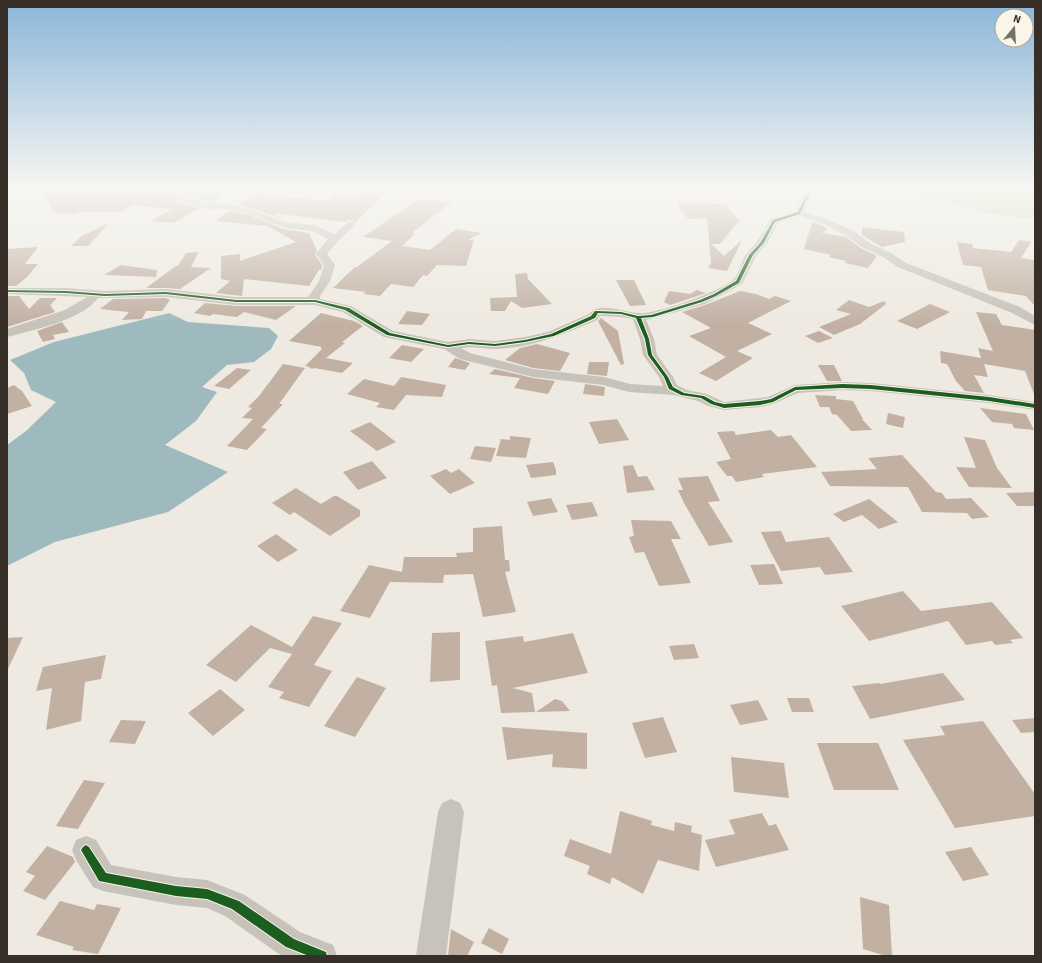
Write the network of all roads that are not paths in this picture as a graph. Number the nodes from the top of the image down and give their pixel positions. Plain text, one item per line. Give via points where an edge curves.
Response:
1 (330, 235) edge
2 (339, 235) edge
3 (766, 235) edge
4 (853, 235) edge
5 (334, 239) junction
6 (7, 291) edge
7 (98, 296) junction
8 (315, 301) junction
9 (638, 317) junction
10 (1035, 321) edge
11 (7, 333) edge
12 (448, 346) junction
13 (675, 391) junction
14 (1035, 406) edge
15 (451, 812) dead end
16 (86, 850) dead end
17 (322, 956) edge
18 (431, 956) edge

1 - 5 street
2 - 5 street
3 - 9 street via 750,255 738,282 701,301 659,314
4 - 10 street via 902,265 1016,310
5 - 8 street via 322,254 330,265 329,273 314,296
6 - 7 street
7 - 8 street via 166,293 236,302
7 - 11 street via 85,306 57,318
8 - 12 street via 347,309 389,334
9 - 12 street via 597,312 593,318 552,335 495,345
9 - 13 street via 650,355
12 - 13 street via 465,356 533,373 604,381 629,388
13 - 14 street via 702,397 713,404 724,406 773,400 795,389 842,386 989,399
15 - 18 street
16 - 17 street via 103,876 176,891 207,894 235,905 290,943

